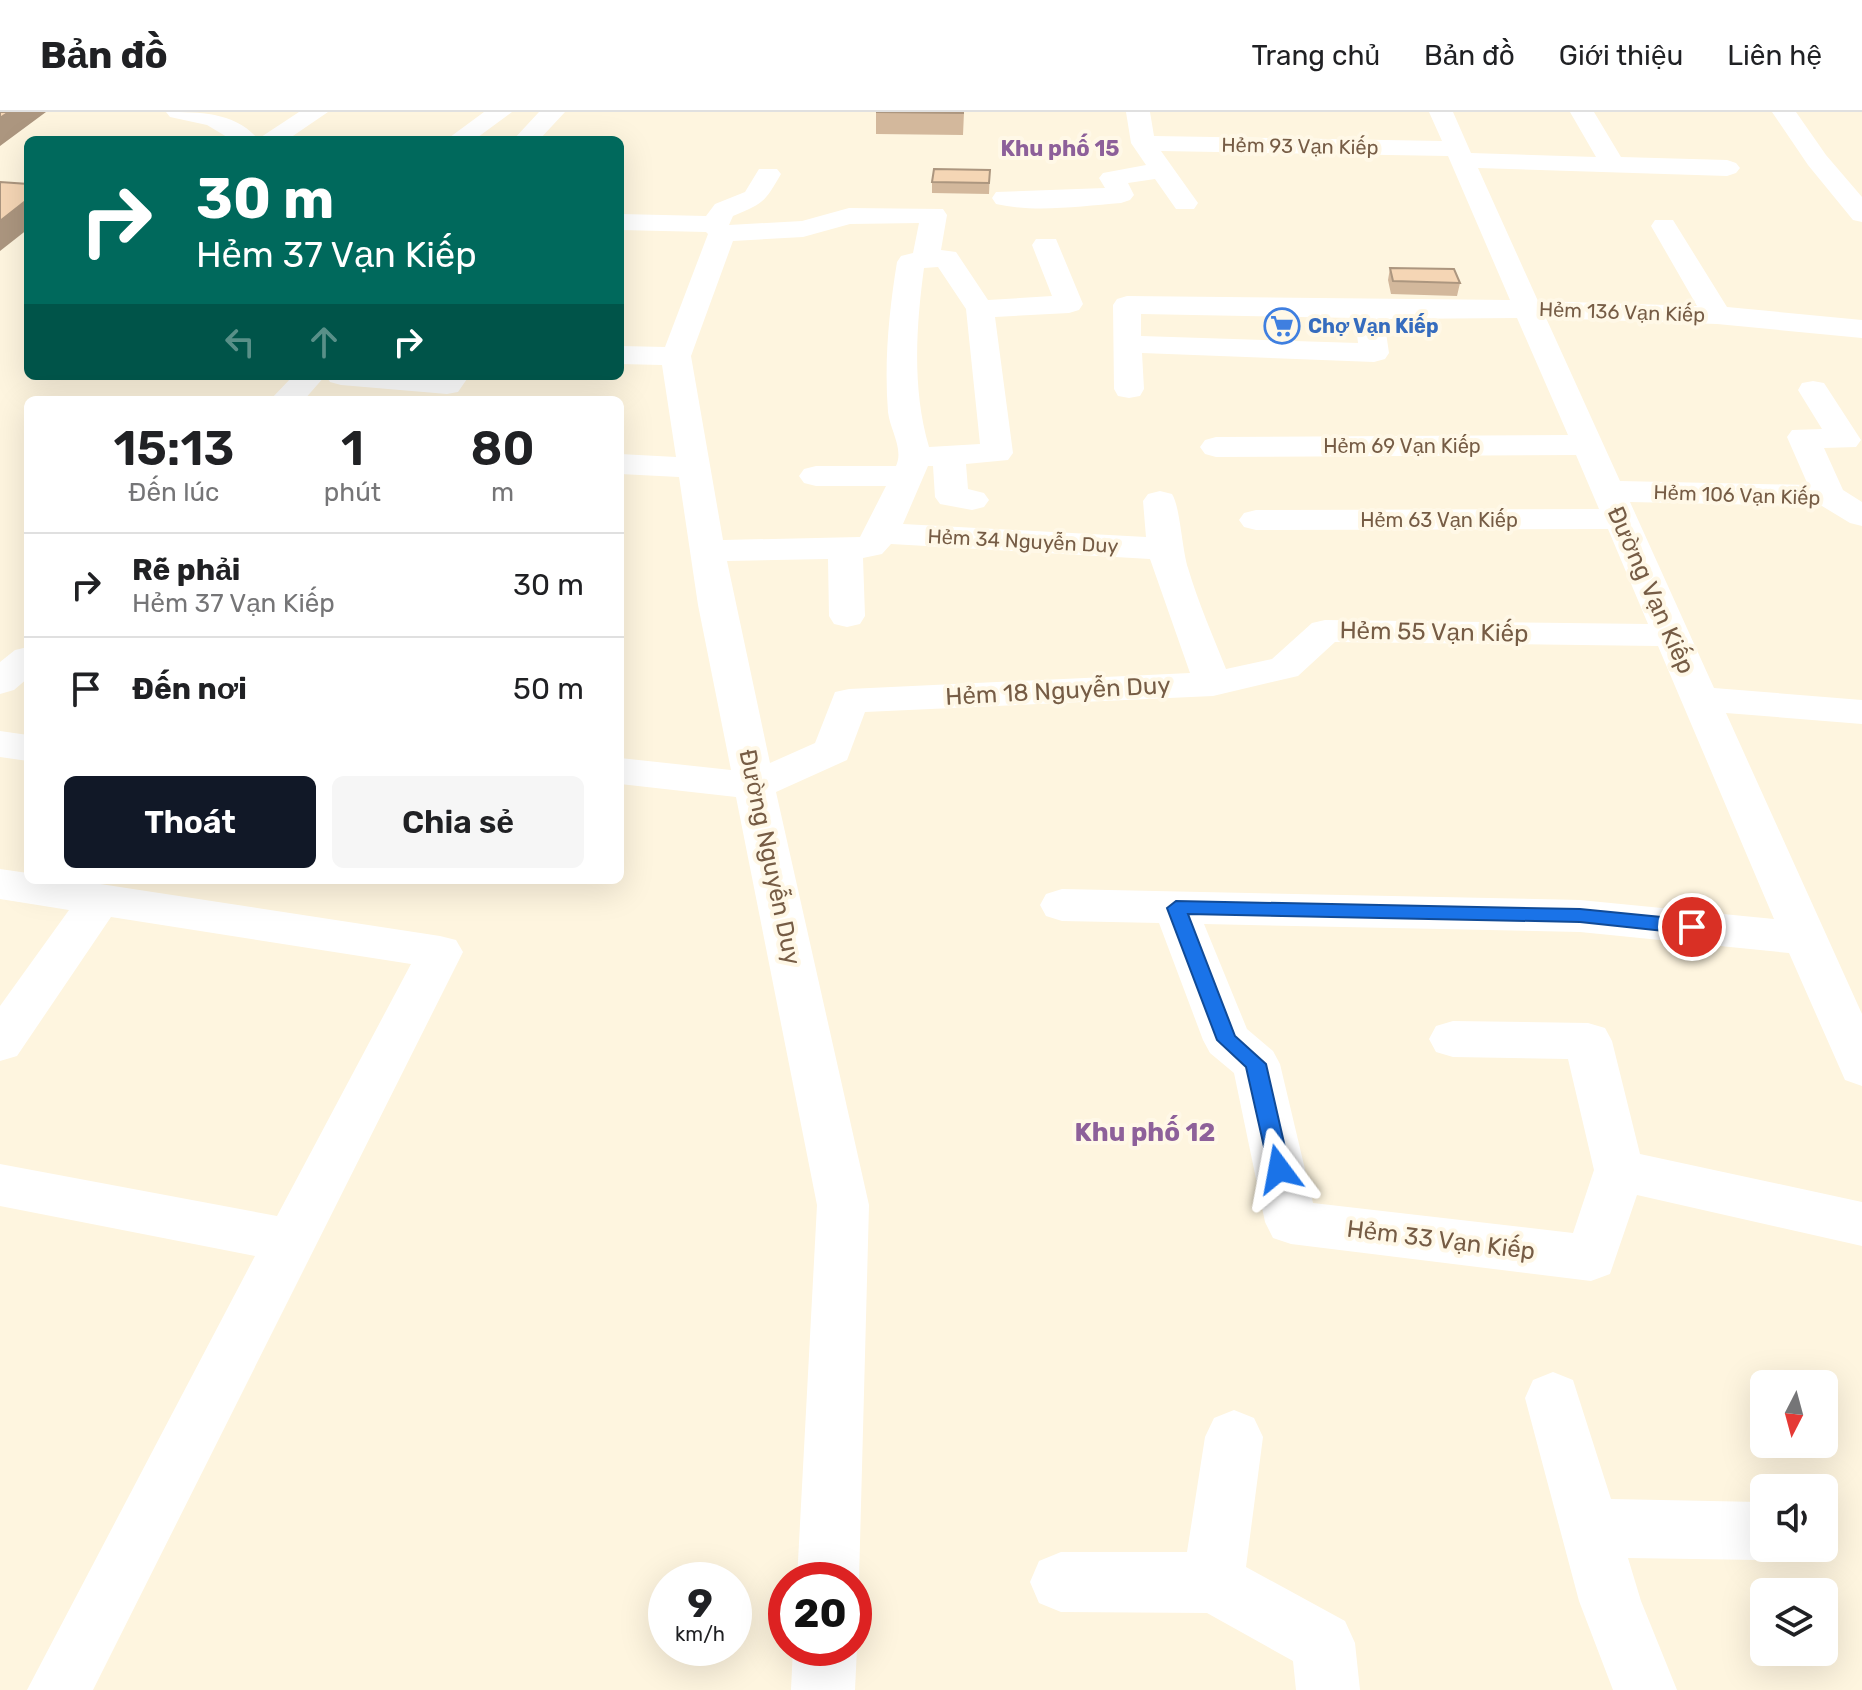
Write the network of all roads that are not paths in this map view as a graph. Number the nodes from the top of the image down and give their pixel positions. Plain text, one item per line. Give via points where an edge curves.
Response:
1 (178, 112) edge
2 (316, 112) edge
3 (500, 112) edge
4 (553, 112) edge
5 (1138, 112) edge
6 (1441, 112) edge
7 (1582, 112) edge
8 (1784, 112) edge
9 (210, 114) edge
10 (243, 136) edge
11 (277, 136) edge
12 (464, 136) edge
13 (529, 136) edge
14 (1143, 143) junction
15 (1458, 151) junction
16 (1608, 155) junction
17 (1727, 168) dead end
18 (1162, 170) junction
19 (768, 174) dead end
20 (1005, 198) dead end
21 (1185, 203) dead end
22 (1862, 214) edge
23 (624, 222) edge
24 (1664, 226) dead end
25 (718, 229) junction
26 (1046, 245) dead end
27 (926, 259) junction
28 (1069, 304) junction
29 (1127, 305) junction
30 (980, 309) junction
31 (1527, 309) junction
32 (1368, 310) junction
33 (1717, 315) junction
34 (1862, 329) edge
35 (1126, 344) junction
36 (624, 355) edge
37 (676, 356) junction
38 (306, 380) edge
39 (388, 380) edge
40 (451, 380) edge
41 (1129, 389) dead end
42 (1813, 390) dead end
43 (290, 396) edge
44 (1587, 445) junction
45 (1216, 447) dead end
46 (949, 458) junction
47 (624, 464) edge
48 (912, 467) junction
49 (694, 468) junction
50 (816, 476) dead end
51 (1829, 496) junction
52 (972, 500) dead end
53 (1160, 501) dead end
54 (1614, 505) junction
55 (1862, 516) edge
56 (1256, 520) dead end
57 (882, 533) junction
58 (845, 548) junction
59 (1164, 549) junction
60 (707, 551) junction
61 (847, 616) dead end
62 (1672, 635) junction
63 (1213, 684) junction
64 (1699, 699) junction
65 (1860, 716) edge
66 (0, 744) edge
67 (24, 747) edge
68 (624, 771) edge
69 (755, 786) junction
70 (0, 884) edge
71 (99, 900) junction
72 (1062, 905) dead end
73 (1176, 908) junction
74 (1805, 938) junction
75 (1453, 1039) dead end
76 (0, 1043) edge
77 (1862, 1067) edge
78 (1619, 1170) junction
79 (0, 1185) edge
80 (1862, 1224) edge
81 (291, 1241) junction
82 (1553, 1398) dead end
83 (1234, 1437) dead end
84 (1589, 1528) junction
85 (1750, 1531) edge
86 (829, 1562) edge
87 (1061, 1582) dead end
88 (1213, 1583) junction
89 (824, 1666) edge
90 (59, 1690) edge
91 (823, 1690) edge
92 (1328, 1690) edge
93 (1645, 1690) edge

1 - 9 street
2 - 11 street
3 - 12 street
4 - 13 street
5 - 14 street
6 - 15 street, Đường Vạn Kiếp
7 - 16 street
8 - 22 street
9 - 10 street
14 - 15 street, Hẻm 93 Vạn Kiếp via 1235,134
14 - 18 street
15 - 16 street, Hẻm 93 Vạn Kiếp
15 - 31 street, Đường Vạn Kiếp
16 - 17 street, Hẻm 93 Vạn Kiếp
18 - 20 street via 1112,178 1121,195
18 - 21 street
19 - 25 street via 755,197 724,210
23 - 25 street
24 - 33 street, Hẻm 136 Vạn Kiếp
25 - 27 street via 803,229 849,216 934,215
25 - 37 street, Đường Nguyễn Duy
26 - 28 street
27 - 30 street via 946,258
27 - 48 street via 911,262 903,316 904,414
28 - 29 street, Hẻm 136 Vạn Kiếp
28 - 30 street
29 - 32 street, Hẻm 136 Vạn Kiếp
29 - 35 street
30 - 46 street via 997,453
31 - 32 street, Hẻm 136 Vạn Kiếp
31 - 33 street, Hẻm 136 Vạn Kiếp
31 - 44 street, Đường Vạn Kiếp
32 - 35 street via 1374,353
33 - 34 street, Hẻm 136 Vạn Kiếp
35 - 41 street
36 - 37 street
37 - 49 street, Đường Nguyễn Duy
38 - 43 street
39 - 40 street via 447,385
42 - 51 street via 1845,440 1803,437
44 - 45 street, Hẻm 69 Vạn Kiếp
44 - 54 street, Đường Vạn Kiếp
46 - 48 street
46 - 52 street, Hẻm 34 Nguyễn Duy via 952,497
47 - 49 street
48 - 50 street
48 - 57 street
49 - 60 street, Đường Nguyễn Duy
51 - 54 street, Hẻm 106 Vạn Kiếp
51 - 55 street, Hẻm 106 Vạn Kiếp
53 - 59 street, Hẻm 18 Nguyễn Duy
54 - 56 street, Hẻm 63 Vạn Kiếp
54 - 62 street, Đường Vạn Kiếp
57 - 58 street, Hẻm 34 Nguyễn Duy via 870,547
57 - 59 street, Hẻm 34 Nguyễn Duy
58 - 60 street, Hẻm 34 Nguyễn Duy
58 - 61 street
59 - 63 street, Hẻm 18 Nguyễn Duy
60 - 69 street, Đường Nguyễn Duy
62 - 63 street, Hẻm 55 Vạn Kiếp via 1325,631 1285,668
62 - 64 street, Đường Vạn Kiếp
63 - 69 street, Hẻm 18 Nguyễn Duy via 849,701 833,751
64 - 65 street
64 - 74 street, Đường Vạn Kiếp
66 - 67 street
68 - 69 street
69 - 86 street, Đường Nguyễn Duy via 843,1205
70 - 71 street
71 - 76 street
71 - 81 street via 440,952
72 - 73 street
73 - 74 street via 1580,916
73 - 78 street, Hẻm 33 Vạn Kiếp via 1227,1040 1256,1064 1291,1222 1591,1258
74 - 77 street, Đường Vạn Kiếp
75 - 78 street via 1588,1041
78 - 80 street
79 - 81 street
81 - 90 street
82 - 84 street
83 - 88 street
84 - 85 street
84 - 93 street via 1610,1601
87 - 88 street
88 - 92 street via 1323,1643
89 - 91 street

